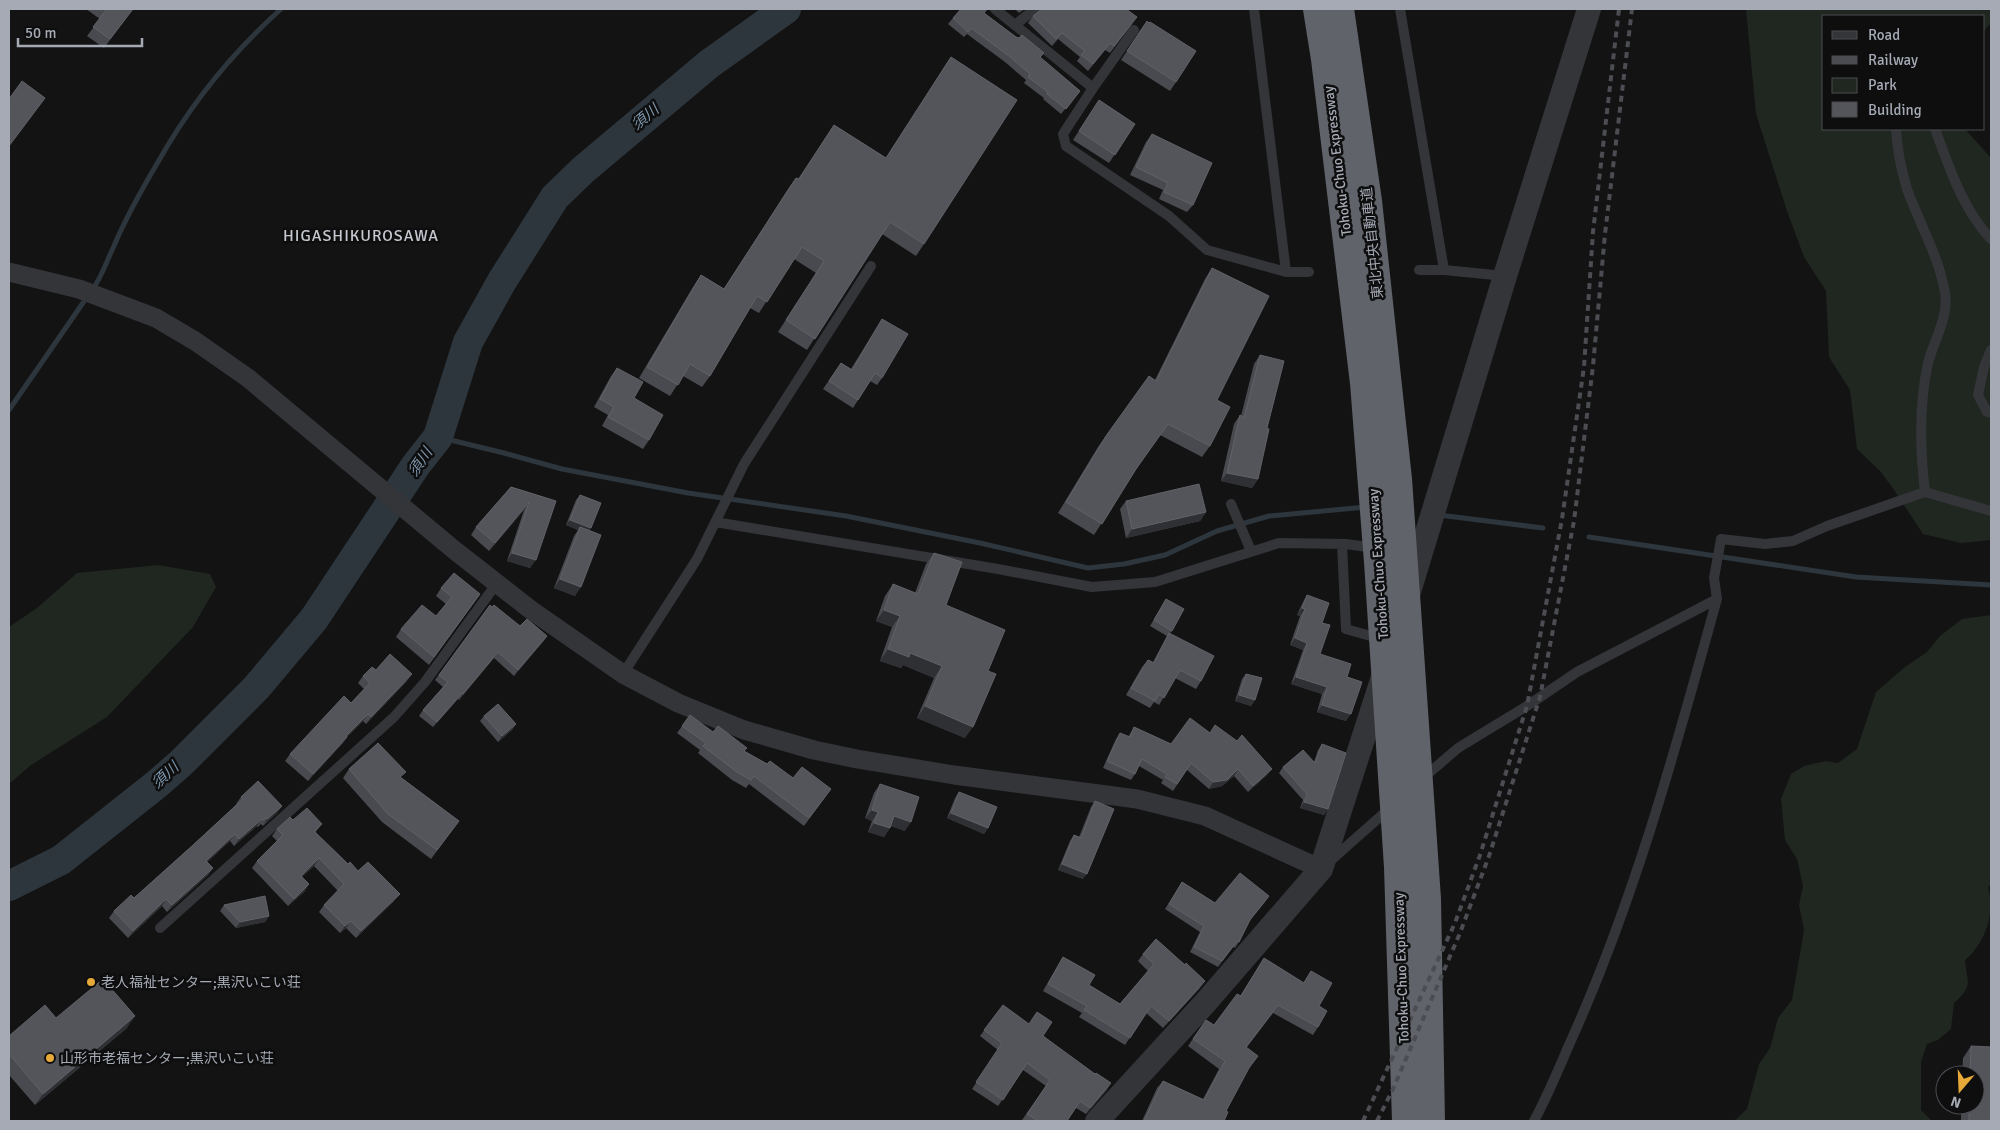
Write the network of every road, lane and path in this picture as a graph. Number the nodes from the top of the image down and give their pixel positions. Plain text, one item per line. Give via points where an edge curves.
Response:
1 (995, 9) edge
2 (1035, 9) edge
3 (1254, 9) edge
4 (1317, 9) edge
5 (1340, 9) edge
6 (1400, 9) edge
7 (1589, 9) edge
8 (1015, 25) junction
9 (1134, 30) edge
10 (1093, 88) junction
11 (1896, 130) edge
12 (1935, 130) edge
13 (1991, 239) edge
14 (871, 266) edge
15 (1419, 270) dead end
16 (1444, 270) junction
17 (9, 272) edge
18 (1286, 272) junction
19 (1309, 272) dead end
20 (1505, 276) junction
21 (1991, 350) edge
22 (1991, 413) edge
23 (1385, 480) junction
24 (1926, 492) junction
25 (1231, 506) dead end
26 (1991, 511) edge
27 (715, 522) junction
28 (1342, 544) junction
29 (1422, 550) junction
30 (1251, 551) junction
31 (497, 583) junction
32 (1717, 599) junction
33 (1394, 643) junction
34 (623, 674) junction
35 (1321, 869) junction
36 (160, 928) dead end
37 (1097, 1121) edge
38 (1406, 1121) edge
39 (1431, 1121) edge
40 (1534, 1121) edge

1 - 8 lane
2 - 8 lane
3 - 18 lane
4 - 23 highway, Tohoku-Chuo Expressway via 1363,373
5 - 23 highway, 東北中央自動車道 via 1368,201
6 - 16 lane
7 - 20 street
8 - 10 lane
9 - 10 lane
10 - 18 lane via 1063,134 1066,146 1169,216 1207,250
11 - 24 lane via 1897,149 1907,189 1946,294 1943,321 1928,362 1922,412 1921,461
12 - 13 lane via 1956,183 1979,226
14 - 27 lane via 744,464
15 - 16 lane
16 - 20 lane
17 - 31 street via 100,297 156,318 195,341 248,378
18 - 19 lane
20 - 29 street
21 - 22 lane via 1978,395 1987,412
23 - 38 highway, Tohoku-Chuo Expressway
23 - 39 highway, Tohoku-Chuo Expressway via 1427,899
24 - 26 lane
24 - 32 lane via 1793,541 1766,544 1721,539 1714,578
25 - 30 lane
27 - 30 lane via 998,568 1092,587 1155,582
27 - 34 lane via 697,559
28 - 29 lane via 1388,550
28 - 30 lane via 1279,543
28 - 33 lane via 1346,629
29 - 33 street
31 - 34 street via 538,616
31 - 36 lane via 394,717
32 - 35 lane via 1577,672 1458,748
32 - 40 lane via 1671,767 1633,885 1596,986
33 - 35 street
34 - 35 street via 686,707 744,730 814,750 954,775 1137,799 1205,816
35 - 37 street

